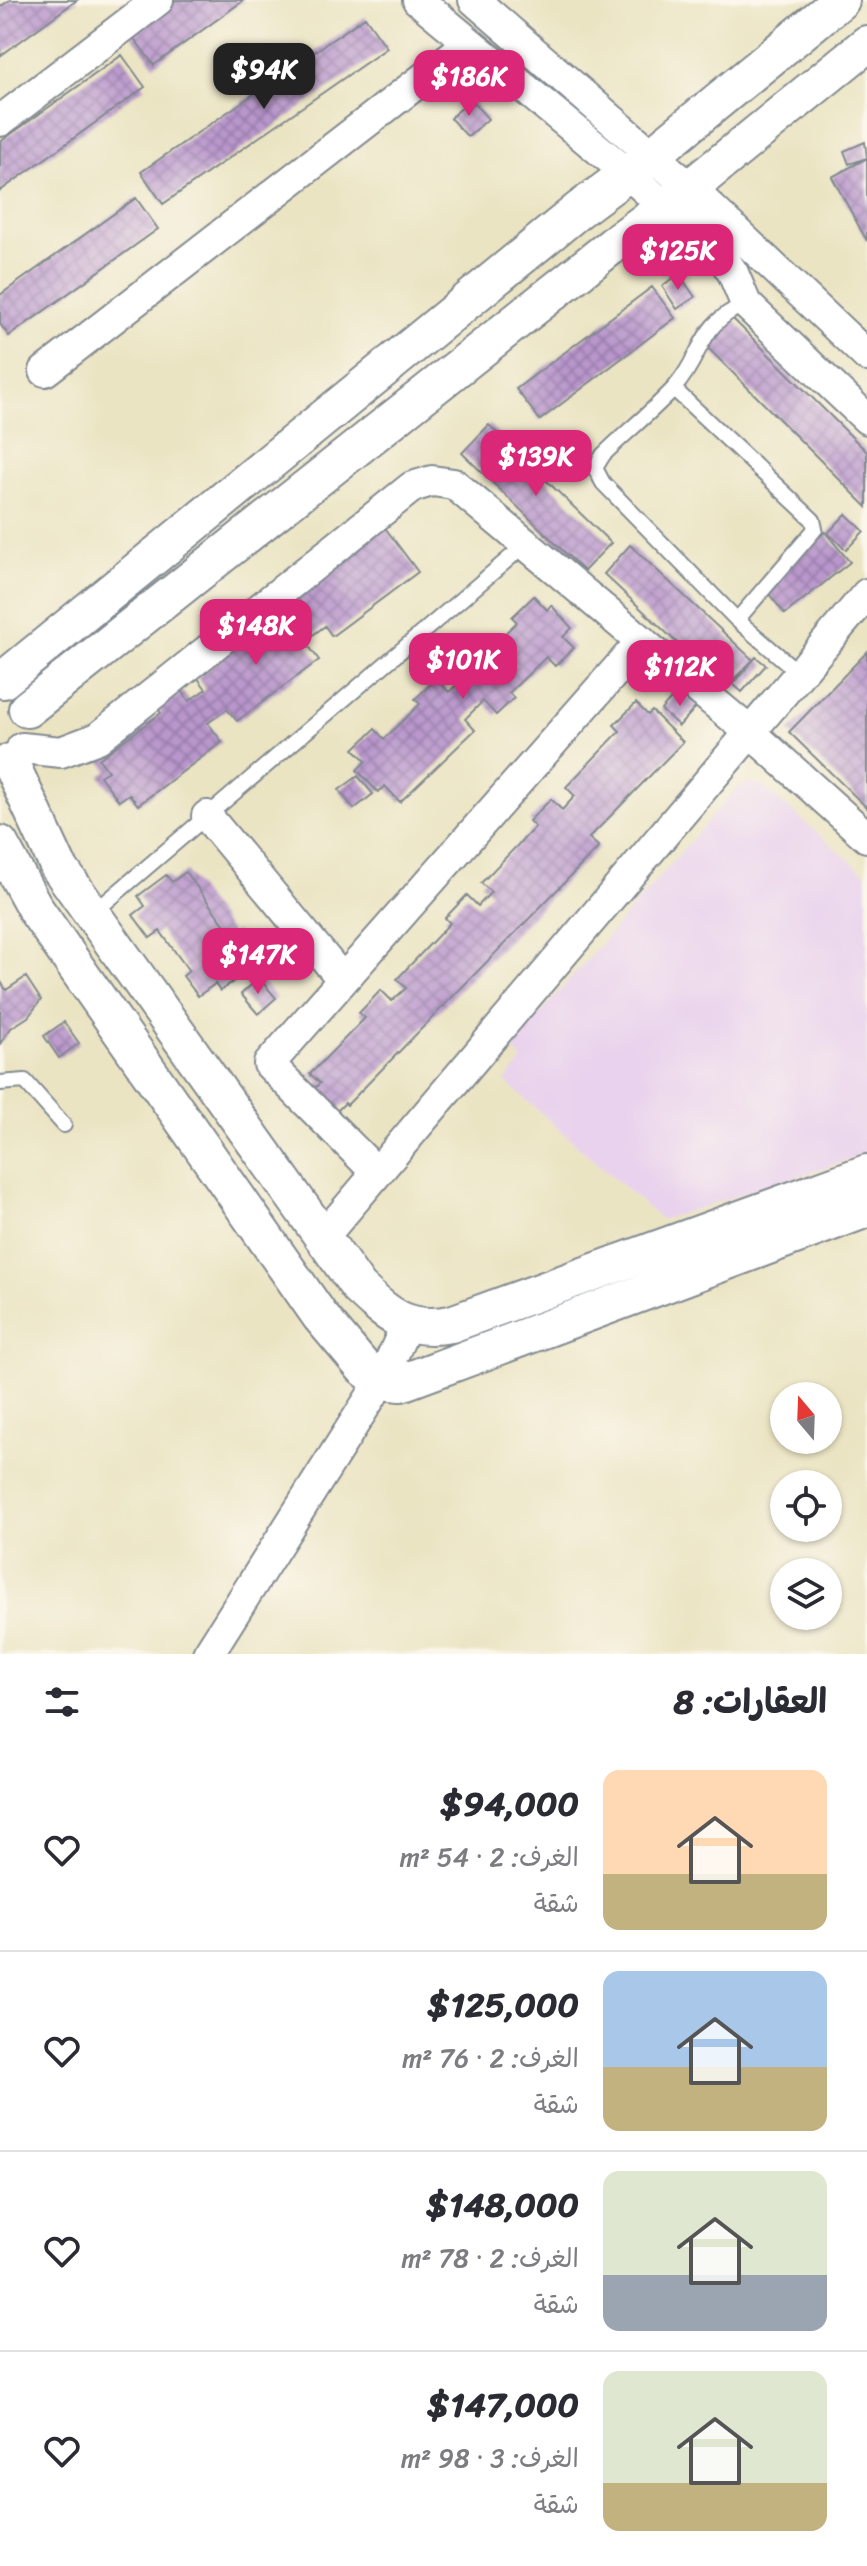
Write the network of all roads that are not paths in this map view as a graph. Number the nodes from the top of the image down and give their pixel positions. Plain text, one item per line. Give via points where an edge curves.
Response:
1 (158, 0) edge
2 (418, 0) edge
3 (474, 0) edge
4 (841, 0) edge
5 (469, 43) junction
6 (867, 44) edge
7 (0, 121) edge
8 (639, 164) junction
9 (678, 197) junction
10 (757, 254) junction
11 (733, 273) junction
12 (746, 304) junction
13 (867, 356) edge
14 (45, 371) dead end
15 (674, 389) junction
16 (867, 419) edge
17 (526, 544) junction
18 (867, 594) edge
19 (737, 620) junction
20 (642, 641) junction
21 (799, 673) junction
22 (2, 679) edge
23 (27, 709) junction
24 (751, 733) junction
25 (10, 759) edge
26 (207, 816) junction
27 (867, 837) edge
28 (0, 844) edge
29 (92, 914) junction
30 (343, 980) junction
31 (0, 1083) edge
32 (64, 1125) dead end
33 (377, 1173) junction
34 (867, 1173) edge
35 (867, 1209) edge
36 (323, 1237) junction
37 (407, 1324) junction
38 (381, 1381) junction
39 (208, 1654) edge

1 - 7 street
2 - 5 street
3 - 8 street
4 - 8 street
5 - 8 street
5 - 14 street
6 - 9 street
8 - 9 street
8 - 22 street
9 - 10 street
9 - 11 street
9 - 23 street
10 - 11 street
10 - 13 street
11 - 12 street
12 - 15 lane via 727,312 710,329
12 - 16 street
15 - 19 lane via 813,520 815,529
15 - 19 lane via 595,468 603,483
17 - 20 street
17 - 25 street via 454,484 432,481 412,487 98,738 61,752
17 - 26 lane
18 - 21 street
19 - 21 lane
20 - 24 street
20 - 30 street
21 - 24 street
22 - 23 street
23 - 25 street via 27,736
24 - 27 street
24 - 33 street
25 - 29 street via 58,866
26 - 29 lane
26 - 30 street
28 - 38 street via 36,910 320,1316
29 - 36 street
30 - 33 street via 269,1064
31 - 32 lane via 25,1081
33 - 36 street
34 - 37 street via 451,1324
35 - 38 street via 401,1383
36 - 37 street via 359,1288 388,1315
37 - 38 street
38 - 39 street

